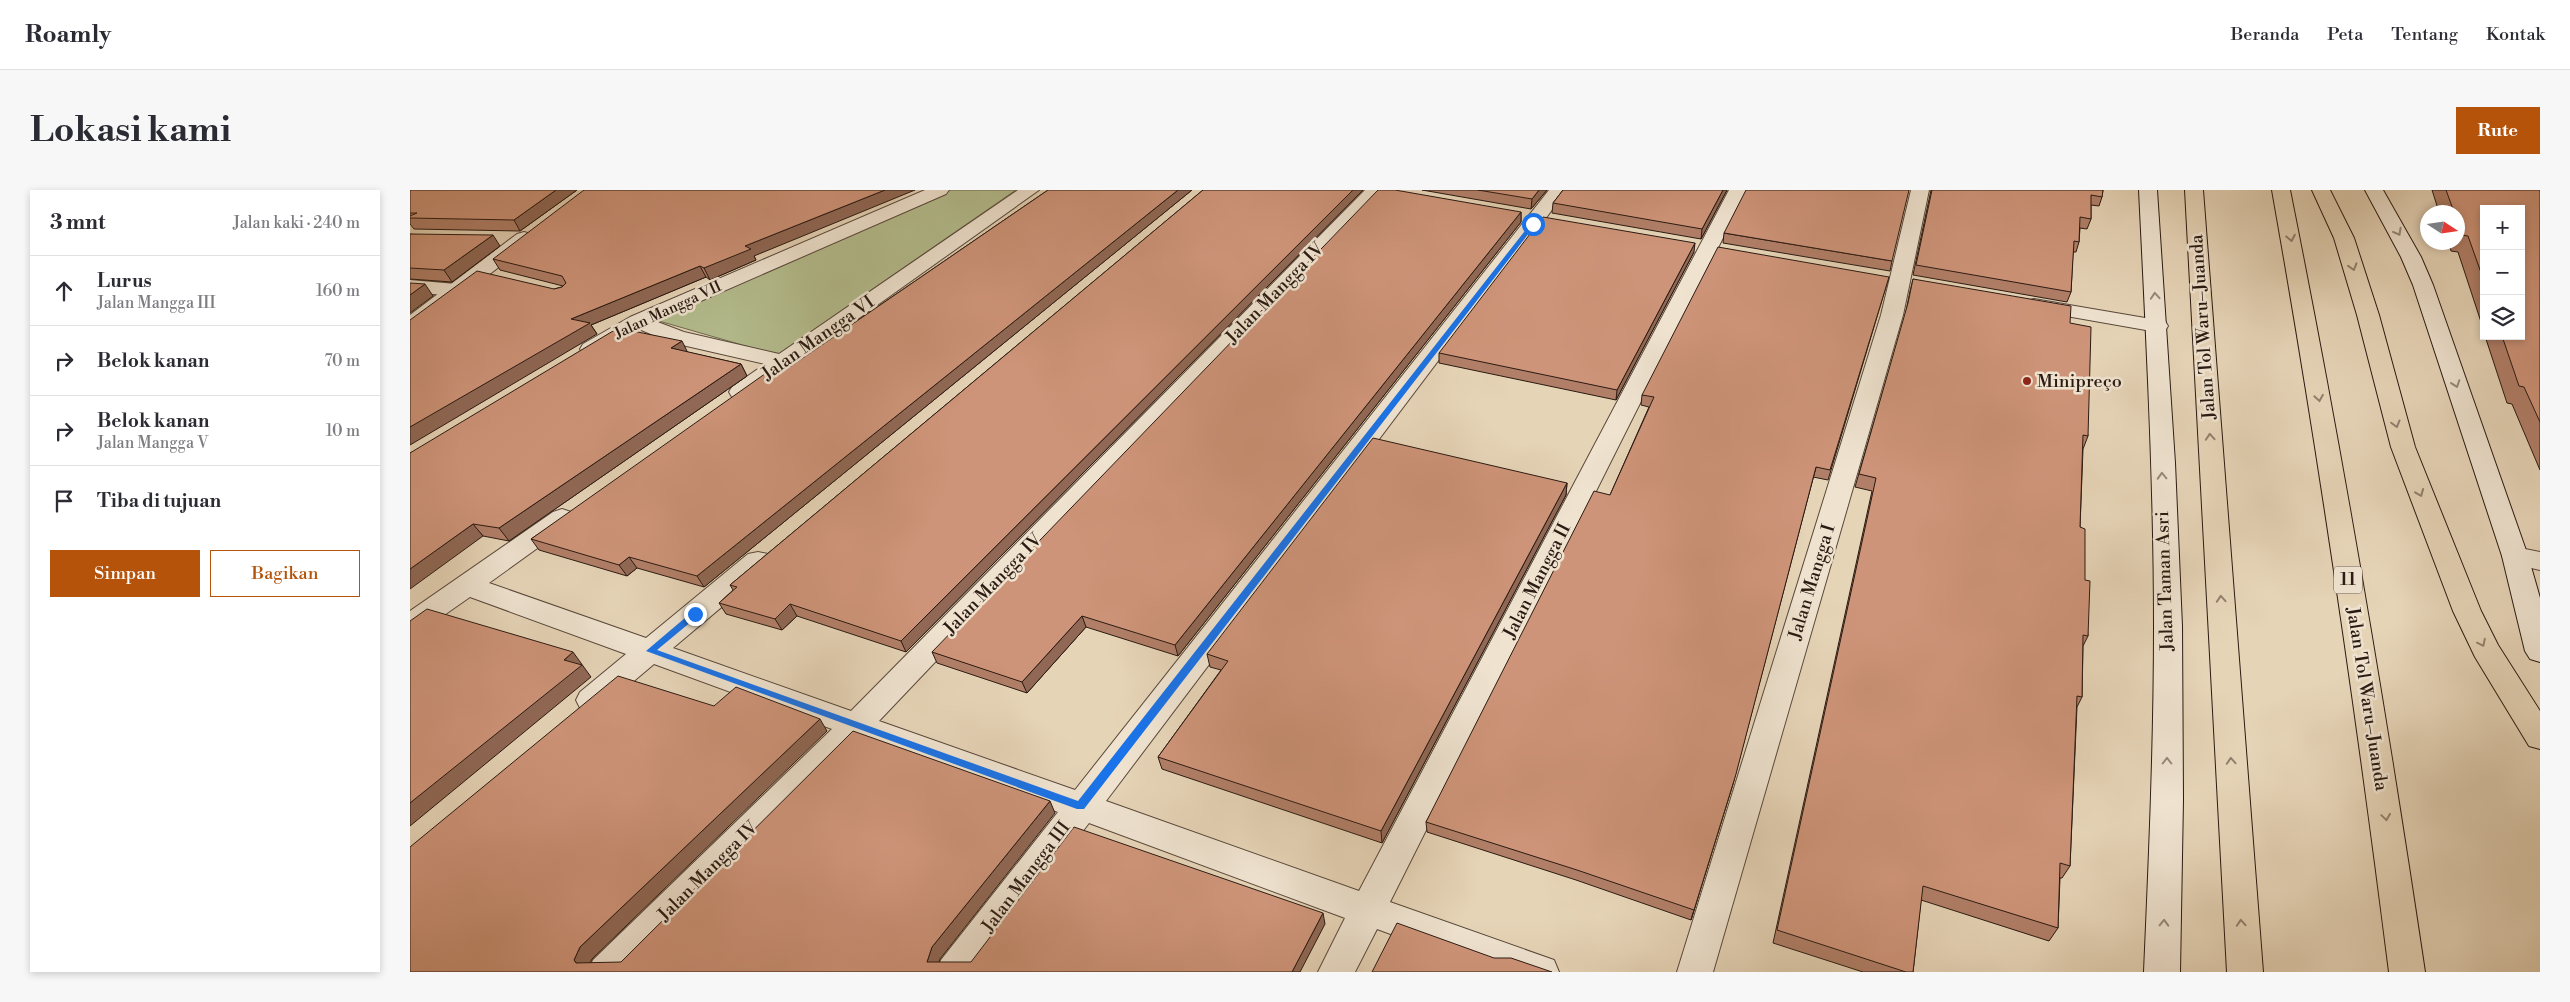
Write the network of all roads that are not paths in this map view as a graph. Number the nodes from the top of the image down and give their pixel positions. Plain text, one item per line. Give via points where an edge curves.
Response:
1 (940, 190) edge
2 (1030, 190) edge
3 (1558, 190) edge
4 (1738, 190) edge
5 (1920, 190) edge
6 (2148, 190) edge
7 (2194, 190) edge
8 (2281, 190) edge
9 (2321, 190) edge
10 (2374, 190) edge
11 (1382, 191) edge
12 (495, 239) dead end
13 (480, 273) junction
14 (507, 280) edge
15 (410, 286) edge
16 (456, 290) junction
17 (2016, 302) edge
18 (637, 321) junction
19 (410, 325) edge
20 (2156, 326) junction
21 (578, 357) edge
22 (783, 362) junction
23 (719, 407) edge
24 (583, 504) edge
25 (776, 546) edge
26 (2528, 558) edge
27 (466, 585) junction
28 (410, 624) edge
29 (650, 651) junction
30 (2540, 651) edge
31 (575, 713) edge
32 (856, 725) junction
33 (2540, 737) edge
34 (1080, 806) junction
35 (1367, 910) junction
36 (606, 972) edge
37 (954, 972) edge
38 (1336, 972) edge
39 (1541, 972) edge
40 (1695, 972) edge
41 (2162, 972) edge
42 (2244, 972) edge
43 (2408, 972) edge

1 - 18 street, Jalan Mangga VII
2 - 22 street, Jalan Mangga VI
3 - 34 street, Jalan Mangga III
4 - 35 street, Jalan Mangga II
5 - 40 street, Jalan Mangga I via 1901,281
20 -> 6 street, Jalan Taman Asri
42 -> 7 highway, Jalan Tol Waru–Juanda
8 -> 43 highway, Jalan Tol Waru–Juanda / 11 via 2312,354 2386,812
9 -> 33 highway via 2344,238 2368,315 2402,448 2478,635
10 -> 26 street via 2411,257
11 - 32 street, Jalan Mangga IV
12 - 13 street via 530,234
13 - 14 street
13 - 16 street
15 - 16 lane
16 - 19 street
17 - 20 street
18 - 21 street, Jalan Mangga VII
18 - 22 street via 677,337
41 -> 20 street, Jalan Taman Asri via 2168,625
22 - 23 street, Jalan Mangga VI
24 - 27 street
25 - 29 street
26 - 30 street
27 - 28 street
27 - 29 street
29 - 31 street
29 - 32 street
32 - 34 street
32 - 36 street, Jalan Mangga IV
34 - 35 street
34 - 37 street, Jalan Mangga III
35 - 38 street, Jalan Mangga II
35 - 39 street

